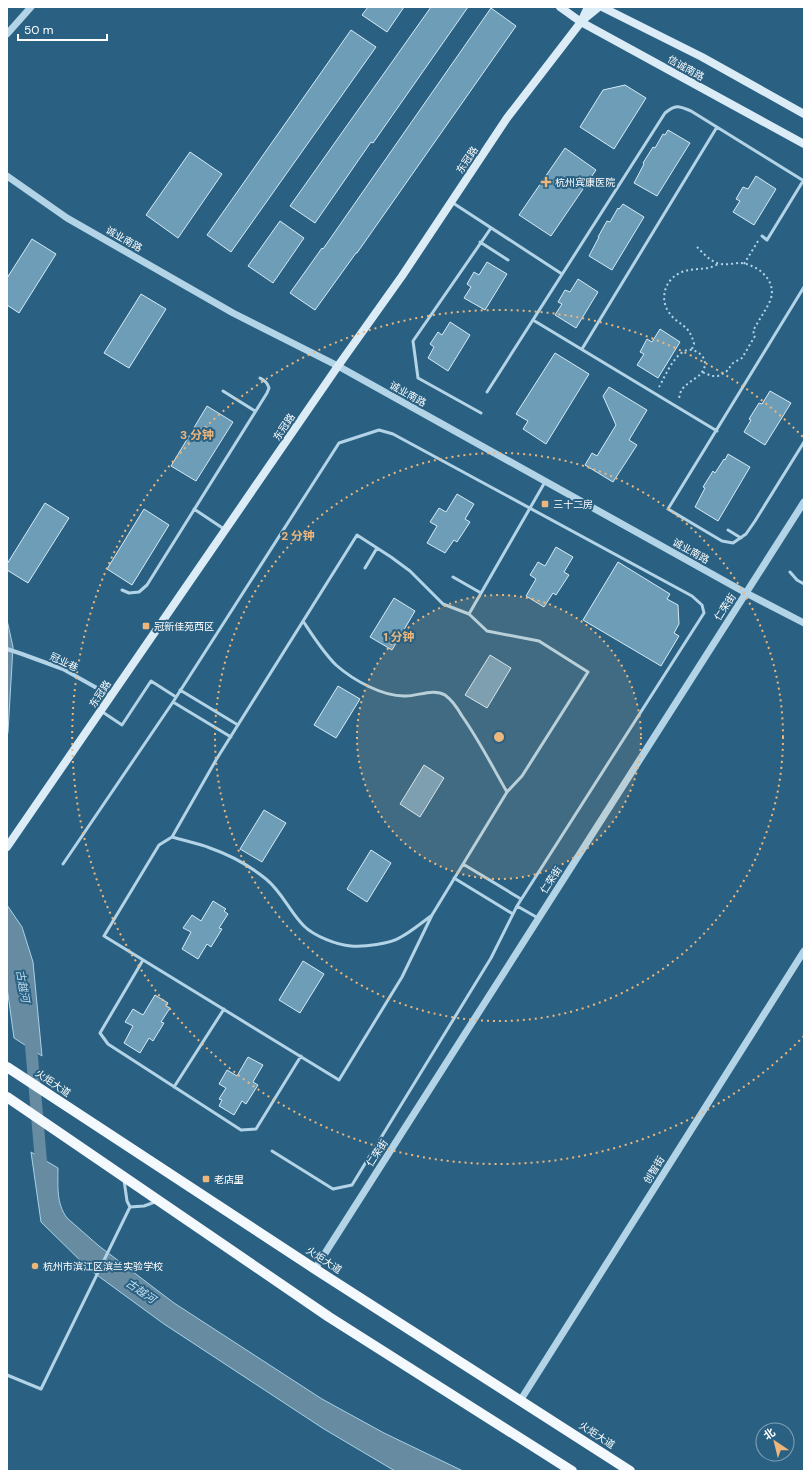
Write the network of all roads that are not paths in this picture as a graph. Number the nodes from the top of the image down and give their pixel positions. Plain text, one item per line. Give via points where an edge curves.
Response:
1 (31, 7) edge
2 (560, 7) edge
3 (588, 7) edge
4 (600, 7) edge
5 (581, 22) junction
6 (7, 34) edge
7 (804, 114) edge
8 (717, 127) junction
9 (804, 144) edge
10 (7, 176) edge
11 (804, 181) edge
12 (451, 202) junction
13 (491, 228) junction
14 (762, 236) road end
15 (480, 242) junction
16 (508, 260) dead end
17 (562, 274) junction
18 (804, 287) edge
19 (533, 320) junction
20 (582, 349) junction
21 (338, 366) junction
22 (260, 378) dead end
23 (223, 391) dead end
24 (486, 392) dead end
25 (255, 411) junction
26 (481, 413) dead end
27 (716, 430) junction
28 (804, 442) edge
29 (545, 482) junction
30 (804, 502) edge
31 (194, 509) junction
32 (530, 509) junction
33 (226, 529) junction
34 (728, 530) dead end
35 (741, 538) junction
36 (377, 548) junction
37 (365, 568) dead end
38 (790, 572) dead end
39 (453, 577) dead end
40 (804, 584) edge
41 (122, 590) dead end
42 (481, 593) junction
43 (746, 593) junction
44 (469, 614) junction
45 (303, 621) junction
46 (804, 623) edge
47 (7, 649) edge
48 (180, 690) junction
49 (111, 696) junction
50 (176, 697) junction
51 (173, 702) junction
52 (101, 711) junction
53 (238, 725) junction
54 (231, 737) junction
55 (507, 792) junction
56 (172, 836) junction
57 (7, 847) edge
58 (63, 864) dead end
59 (463, 864) junction
60 (454, 878) junction
61 (521, 899) junction
62 (517, 906) junction
63 (513, 914) junction
64 (432, 915) junction
65 (538, 919) junction
66 (804, 951) edge
67 (143, 960) junction
68 (224, 1009) junction
69 (301, 1056) junction
70 (7, 1067) edge
71 (174, 1087) junction
72 (7, 1097) edge
73 (272, 1151) dead end
74 (124, 1176) junction
75 (159, 1200) junction
76 (130, 1207) junction
77 (315, 1269) junction
78 (7, 1375) edge
79 (520, 1400) junction
80 (572, 1471) edge
81 (630, 1471) edge

1 - 6 street
2 - 5 main road, 信诚南路
3 - 5 main road, 东冠路
4 - 5 main road, 东冠路
4 - 7 main road, 信诚南路 via 702,57
5 - 9 main road, 信诚南路
5 - 12 main road, 东冠路 via 507,118
8 - 11 lane
8 - 17 lane via 680,106 672,107 665,113
8 - 20 lane
10 - 21 street, 诚业南路 via 74,222 233,313
11 - 14 lane via 767,240
12 - 13 lane
12 - 21 main road, 东冠路
13 - 15 lane
13 - 17 lane
15 - 16 lane
15 - 26 lane via 413,341 418,378
17 - 19 lane
18 - 27 lane
19 - 20 lane
19 - 24 lane
20 - 27 lane
21 - 29 street, 诚业南路
21 - 33 main road, 东冠路
22 - 25 lane via 266,381 269,388
23 - 25 lane
25 - 31 lane
27 - 35 lane via 668,509 722,541 733,543
28 - 35 lane via 755,521
29 - 32 lane
29 - 43 street, 诚业南路
30 - 43 street, 仁荣街
31 - 33 lane
31 - 41 lane via 144,589 133,593
32 - 42 lane
32 - 48 lane via 393,434 380,430 339,444
32 - 61 lane via 692,596 702,605 704,613
33 - 49 main road, 东冠路
34 - 35 lane
36 - 37 lane
36 - 44 lane via 410,571 443,604
36 - 45 lane via 357,535
38 - 40 lane
39 - 42 lane
42 - 44 lane
43 - 46 street, 诚业南路
43 - 65 street, 仁荣街
44 - 55 lane via 487,631 539,641 588,672 522,776
45 - 53 lane
45 - 55 lane via 335,664 372,688 385,694 406,696 433,692 444,694 455,705 472,731
47 - 49 street, 冠业巷 via 63,669
48 - 50 lane
48 - 53 lane
49 - 52 main road, 东冠路
50 - 51 lane
50 - 52 lane via 151,681 122,725
51 - 54 lane
51 - 58 lane
52 - 57 main road, 东冠路
53 - 54 lane
54 - 56 lane
55 - 59 lane
56 - 64 lane via 209,847 245,865 277,890 305,927 330,941 350,946 378,944 400,938
56 - 67 lane via 159,845 104,936
59 - 60 lane
59 - 61 lane
60 - 63 lane
60 - 64 lane
61 - 62 lane
62 - 63 lane
62 - 65 lane
63 - 73 lane via 491,958 352,1185 333,1189
64 - 69 lane via 402,977 340,1080
65 - 77 street, 仁荣街
66 - 79 street, 创智街
67 - 68 lane
67 - 71 lane via 100,1034 108,1044
68 - 69 lane
68 - 71 lane
69 - 71 lane via 256,1129 241,1130
70 - 77 main road, 火炬大道
72 - 74 main road
74 - 75 main road
74 - 76 lane
75 - 76 lane via 144,1206
75 - 80 main road via 329,1317
76 - 78 lane via 41,1390
77 - 79 main road, 火炬大道
79 - 81 main road, 火炬大道

